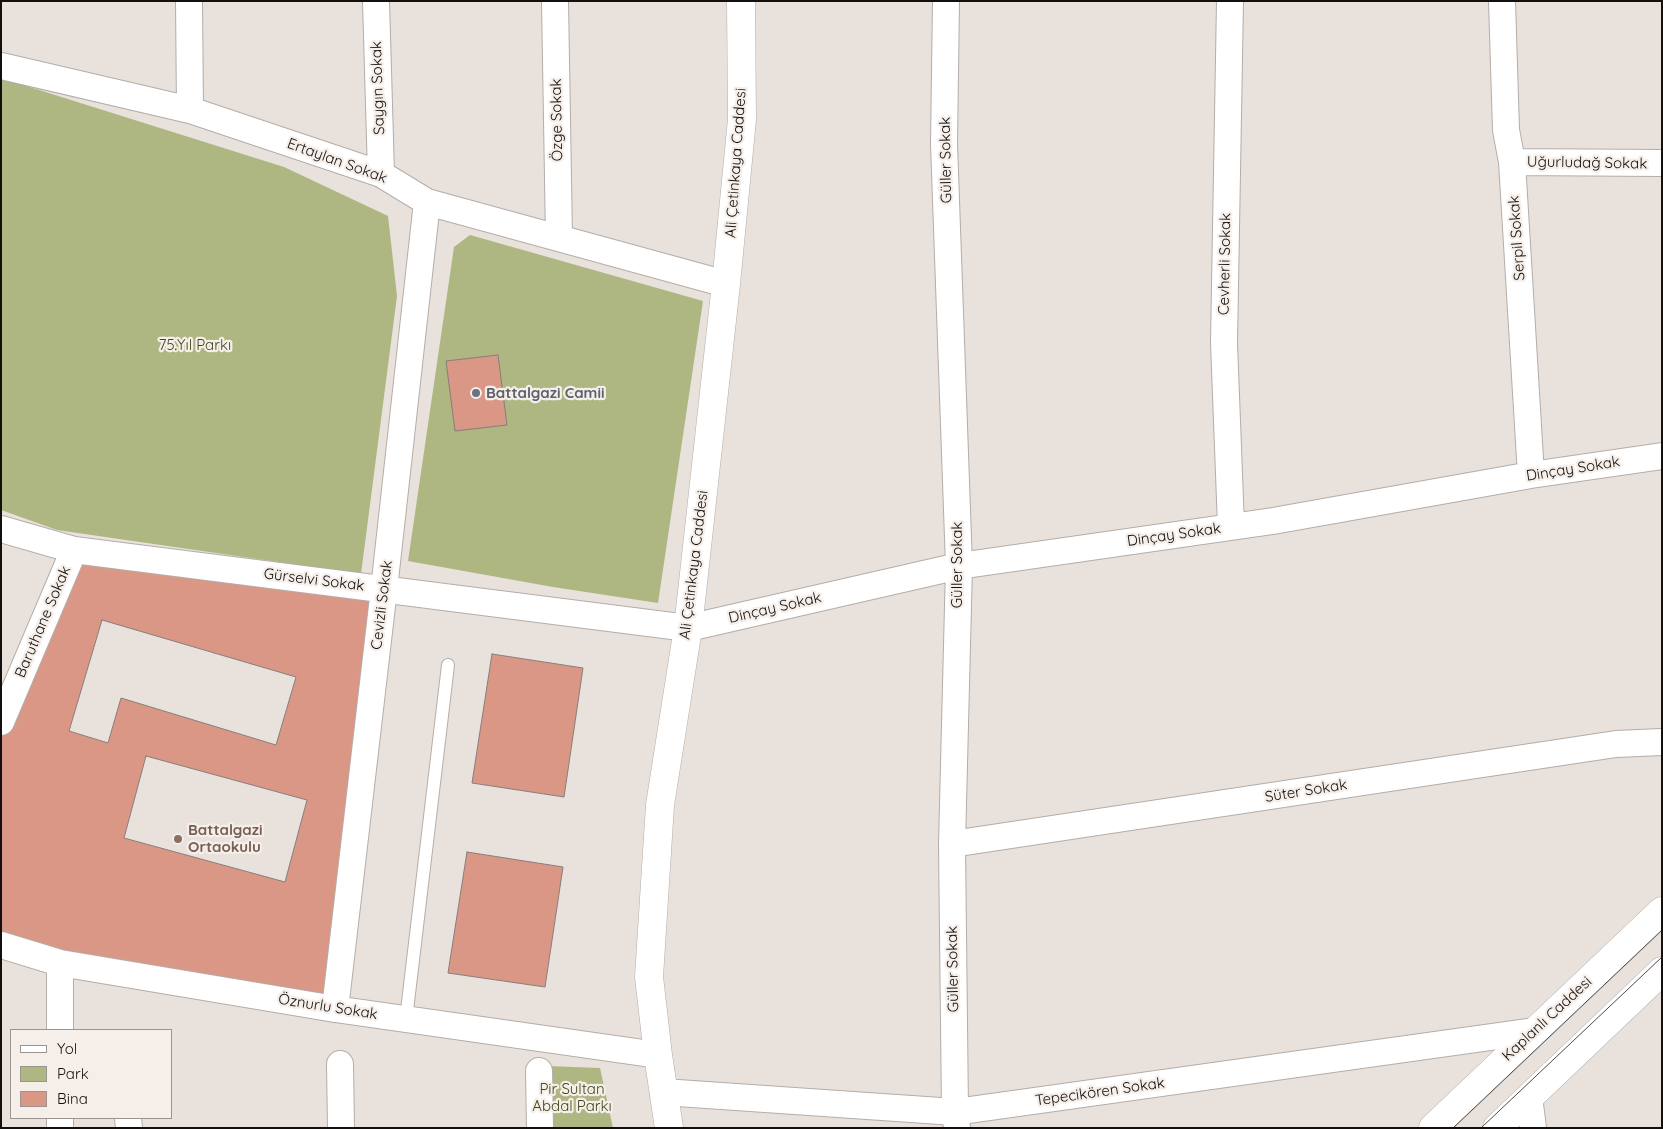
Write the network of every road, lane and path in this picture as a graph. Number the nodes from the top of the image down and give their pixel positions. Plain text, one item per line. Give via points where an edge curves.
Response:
1 (189, 1) edge
2 (376, 1) edge
3 (554, 1) edge
4 (741, 1) edge
5 (946, 1) edge
6 (1230, 1) edge
7 (1502, 1) edge
8 (1, 66) edge
9 (190, 110) junction
10 (1512, 162) junction
11 (1662, 163) edge
12 (380, 174) junction
13 (427, 202) junction
14 (559, 238) junction
15 (726, 284) junction
16 (1662, 456) edge
17 (1532, 475) junction
18 (1231, 526) junction
19 (1, 530) edge
20 (74, 550) junction
21 (959, 566) junction
22 (384, 589) junction
23 (688, 628) junction
24 (448, 665) dead end
25 (1, 722) edge
26 (1662, 742) edge
27 (952, 844) junction
28 (1662, 911) edge
29 (1, 945) edge
30 (60, 963) junction
31 (1662, 971) edge
32 (335, 1009) junction
33 (406, 1019) junction
34 (60, 1029) edge
35 (1534, 1031) junction
36 (658, 1055) junction
37 (340, 1064) dead end
38 (539, 1071) dead end
39 (663, 1092) junction
40 (1529, 1097) junction
41 (956, 1120) edge
42 (341, 1128) edge
43 (540, 1128) edge
44 (669, 1128) edge
45 (1433, 1128) edge
46 (1496, 1128) edge
47 (1533, 1128) edge

1 - 9 street
2 - 12 street, Saygın Sokak
3 - 14 street, Özge Sokak
4 - 15 main road, Ali Çetinkaya Caddesi via 742,119
5 - 21 street, Güller Sokak via 944,144
6 - 18 street, Cevherli Sokak via 1224,343
7 - 10 street, Serpil Sokak via 1506,130
8 - 9 street, Ertaylan Sokak
9 - 12 street, Ertaylan Sokak
10 - 11 street, Uğurludağ Sokak
10 - 17 street, Serpil Sokak
12 - 13 street, Ertaylan Sokak
13 - 14 street, Ertaylan Sokak
13 - 22 street, Cevizli Sokak
14 - 15 street, Ertaylan Sokak
15 - 23 main road, Ali Çetinkaya Caddesi
16 - 17 street, Dinçay Sokak
17 - 18 street, Dinçay Sokak
18 - 21 street, Dinçay Sokak
19 - 20 street, Gürselvi Sokak
20 - 22 street, Gürselvi Sokak
20 - 25 street, Baruthane Sokak
21 - 23 street, Dinçay Sokak
21 - 27 street, Güller Sokak
22 - 23 street, Gürselvi Sokak
22 - 32 street, Cevizli Sokak
23 - 36 main road, Ali Çetinkaya Caddesi via 660,805 649,977
24 - 33 lane
26 - 27 street, Süter Sokak via 1616,744
27 - 41 street, Güller Sokak
28 - 35 main road, Kaplanlı Caddesi
29 - 30 street, Öznurlu Sokak
30 - 32 street, Öznurlu Sokak
30 - 34 street
31 - 40 main road
32 - 33 street, Öznurlu Sokak
33 - 36 street, Öznurlu Sokak
35 - 41 street, Tepecikören Sokak
35 - 45 main road, Kaplanlı Caddesi
36 - 39 main road, Ali Çetinkaya Caddesi
37 - 42 street
38 - 43 street
39 - 41 street, Tepecikören Sokak
39 - 44 main road, Ali Çetinkaya Caddesi
40 - 46 main road
40 - 47 street

